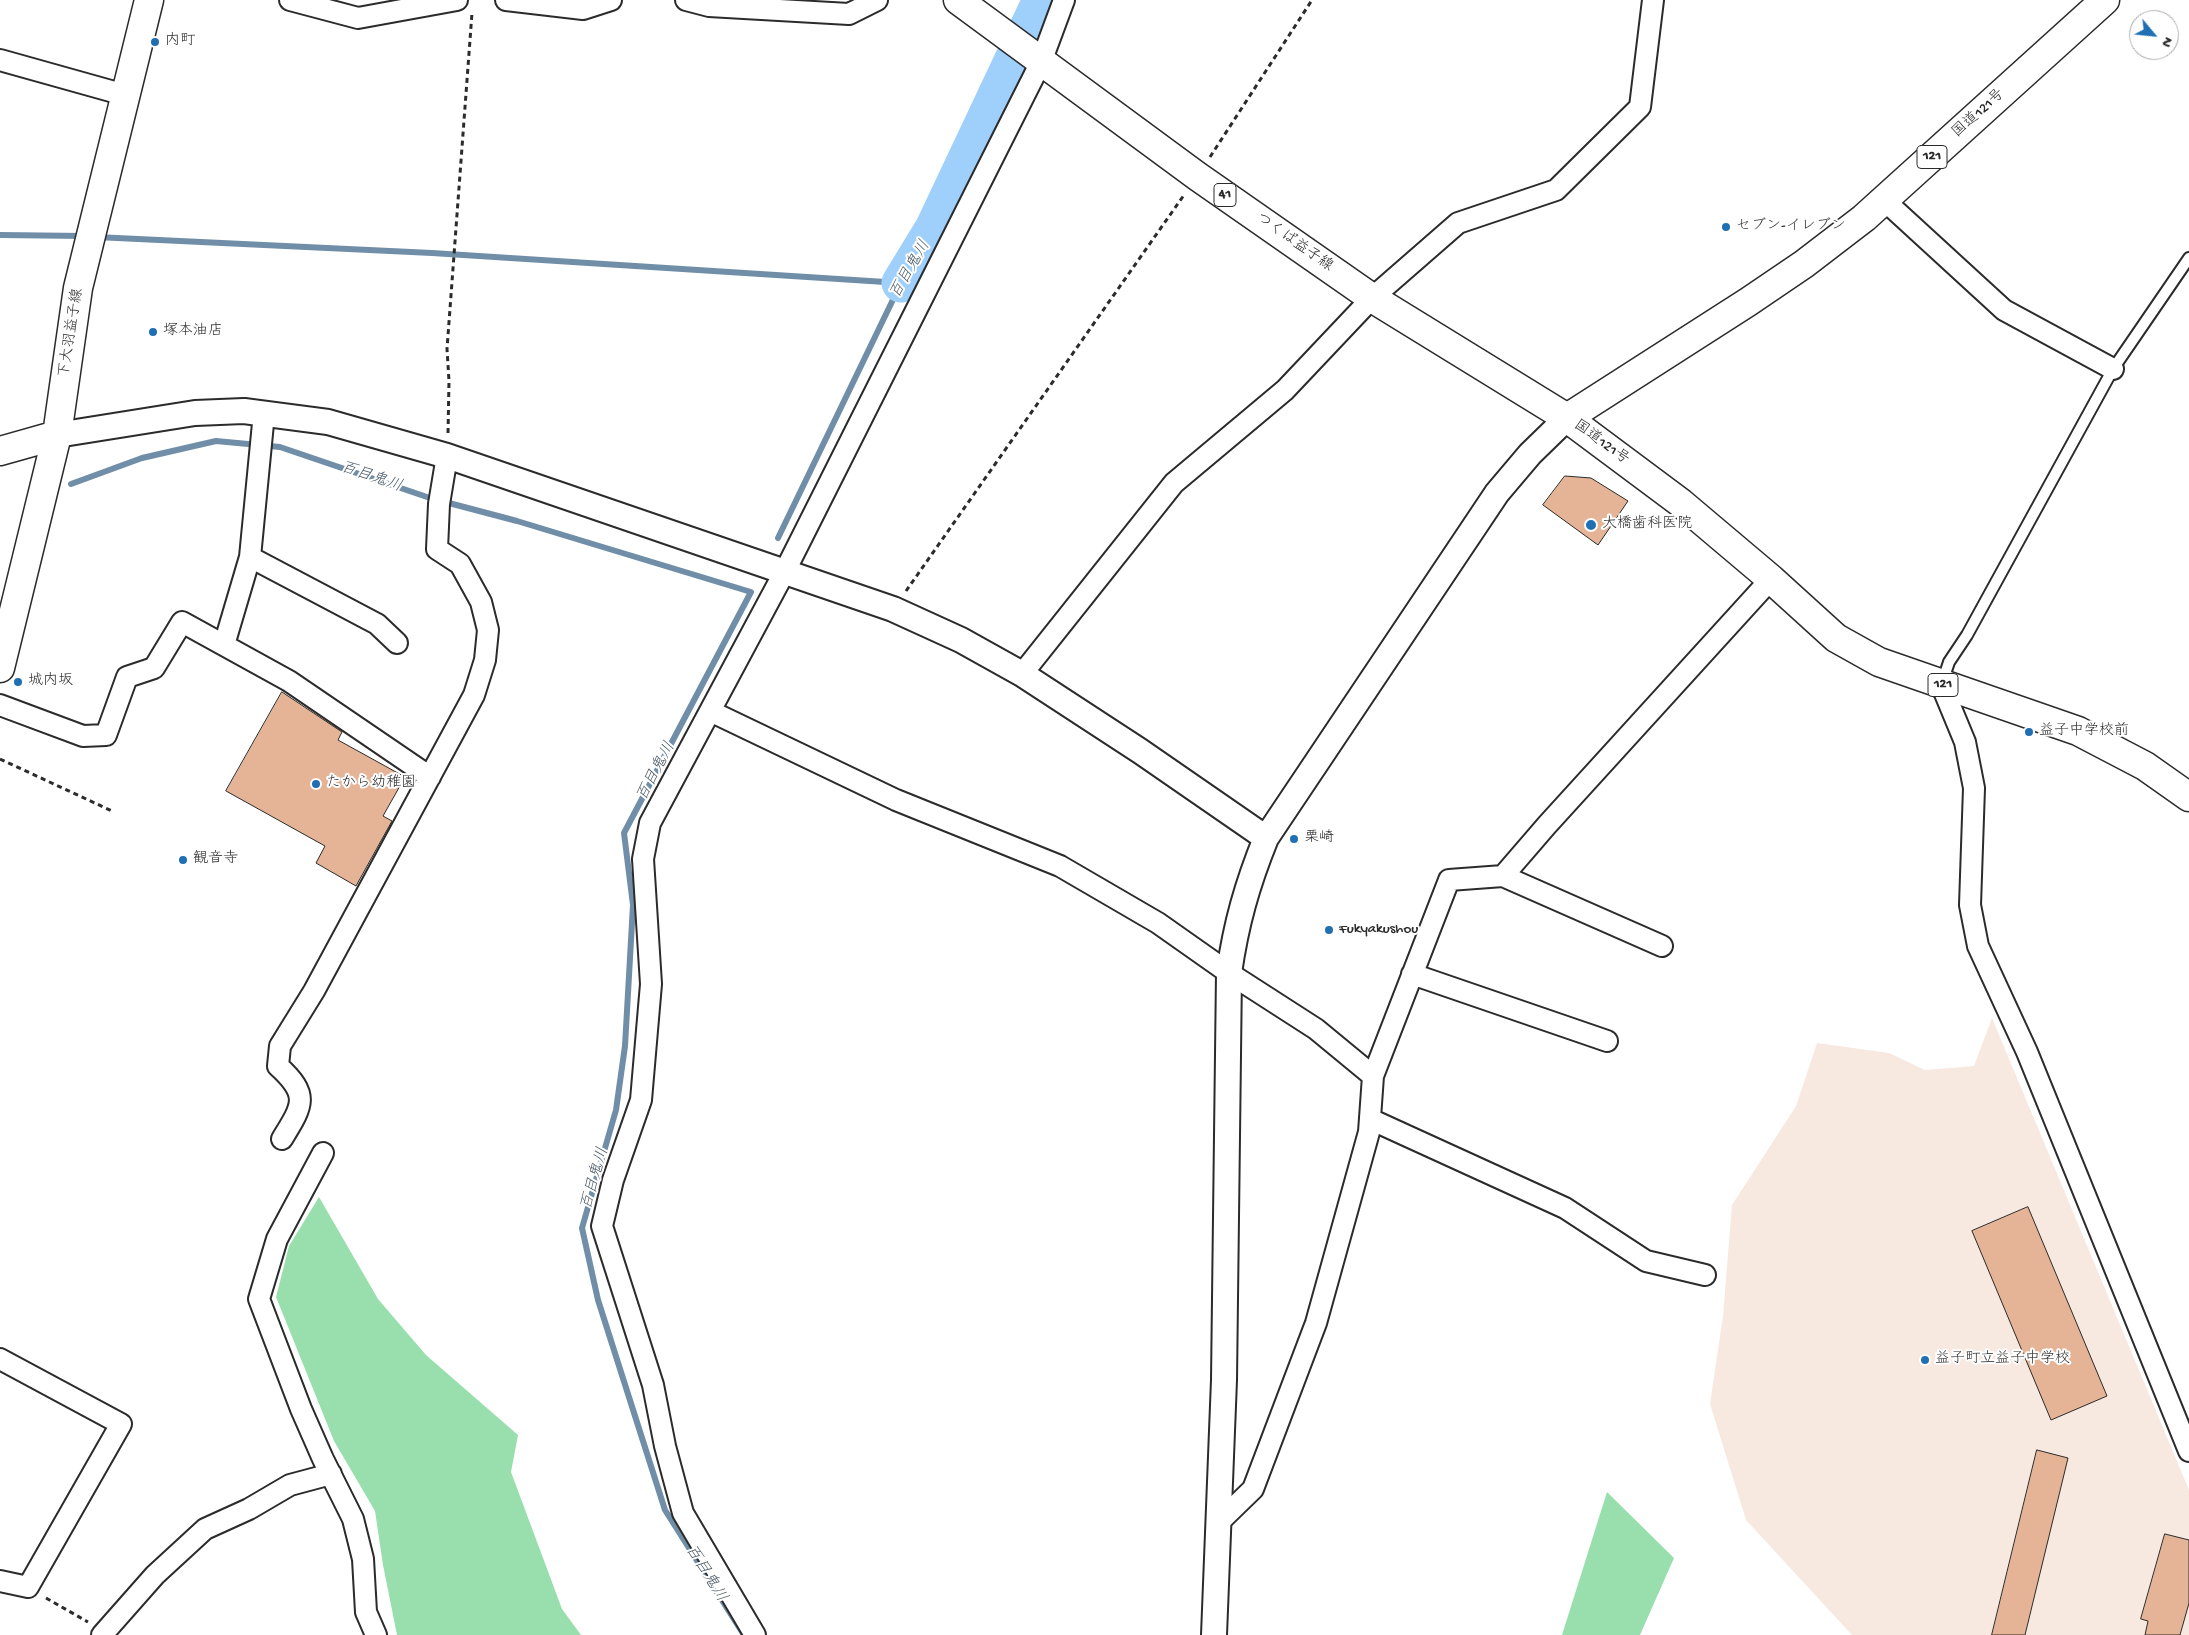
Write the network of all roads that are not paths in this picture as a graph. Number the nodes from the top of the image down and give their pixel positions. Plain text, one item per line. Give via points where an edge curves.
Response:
1 (149, 0) edge
2 (290, 0) edge
3 (506, 0) edge
4 (610, 0) edge
5 (686, 0) edge
6 (877, 0) edge
7 (958, 0) edge
8 (1064, 0) edge
9 (1653, 0) edge
10 (2105, 0) edge
11 (465, 4) edge
12 (1028, 51) junction
13 (0, 60) edge
14 (125, 95) junction
15 (1884, 200) junction
16 (2189, 258) edge
17 (1372, 298) junction
18 (2113, 369) junction
19 (264, 413) junction
20 (1568, 418) junction
21 (57, 435) junction
22 (0, 451) edge
23 (447, 456) junction
24 (250, 557) junction
25 (785, 571) junction
26 (1770, 579) junction
27 (397, 643) dead end
28 (224, 645) junction
29 (0, 668) edge
30 (1022, 674) junction
31 (1941, 684) junction
32 (0, 705) edge
33 (710, 711) junction
34 (430, 777) junction
35 (2189, 797) edge
36 (1266, 838) junction
37 (1503, 876) junction
38 (1662, 946) dead end
39 (1229, 973) junction
40 (1412, 974) junction
41 (1607, 1041) dead end
42 (1372, 1076) junction
43 (1370, 1119) junction
44 (282, 1139) dead end
45 (323, 1153) dead end
46 (1705, 1275) dead end
47 (2, 1364) edge
48 (2189, 1451) edge
49 (331, 1474) junction
50 (1218, 1523) junction
51 (0, 1581) edge
52 (104, 1634) edge
53 (376, 1635) edge
54 (755, 1635) edge
55 (1214, 1635) edge

1 - 14 main road, 下大羽益子線
2 - 11 street via 358,18
3 - 4 street via 583,9
5 - 6 street via 709,6 849,14
7 - 12 main road, つくば益子線 / 41
8 - 12 street
9 - 17 street via 1640,107 1556,190 1458,223
10 - 15 main road, 国道121号 / 121
12 - 17 main road, つくば益子線 / 41
12 - 25 street
13 - 14 street
14 - 21 main road, 下大羽益子線 via 78,288
15 - 18 street via 2004,310
15 - 20 main road, 国道121号 / 121 via 1804,264
16 - 18 lane
17 - 20 main road, つくば益子線 / 41
17 - 30 street via 1286,390 1174,483
18 - 31 lane via 1968,635 1949,662
19 - 21 street via 195,413
19 - 23 street via 328,422
19 - 24 street
20 - 26 main road, 国道121号 / 121 via 1680,503
20 - 36 street via 1530,454 1497,493
21 - 22 main road
21 - 29 main road, 下大羽益子線
23 - 25 street
23 - 34 street via 439,504 437,549 460,564 481,602 488,630 486,660 474,695
24 - 27 street via 377,624
24 - 28 street
25 - 30 street via 893,610 961,640
25 - 33 street
26 - 31 main road, 国道121号 / 121 via 1836,638 1879,662
26 - 37 street
28 - 32 street via 182,622 154,668 127,677 106,735 83,736
28 - 34 street via 289,681
30 - 36 street
31 - 35 main road, 国道121号 / 121 via 2078,731 2145,766
31 - 48 street via 1964,742 1974,788 1970,905 1978,946 2027,1052
33 - 39 street via 896,800 1060,866 1158,923
33 - 54 street via 650,824 642,859 651,984 641,1100 613,1180 602,1226 653,1385 682,1513
34 - 44 street via 314,991 280,1046 278,1066 294,1080 300,1093 298,1113
36 - 39 street via 1236,929
37 - 38 street
37 - 40 street via 1449,880
39 - 42 street via 1316,1029
39 - 50 street via 1224,1380
40 - 41 street
40 - 42 street
42 - 43 street
43 - 46 street via 1565,1208 1646,1261
43 - 50 street via 1316,1323 1253,1489
45 - 49 street via 277,1240 259,1299 301,1409
47 - 51 street via 121,1424 28,1587
49 - 52 street via 290,1485 205,1529 155,1575
49 - 53 street via 352,1520 363,1559 366,1612
50 - 55 street

